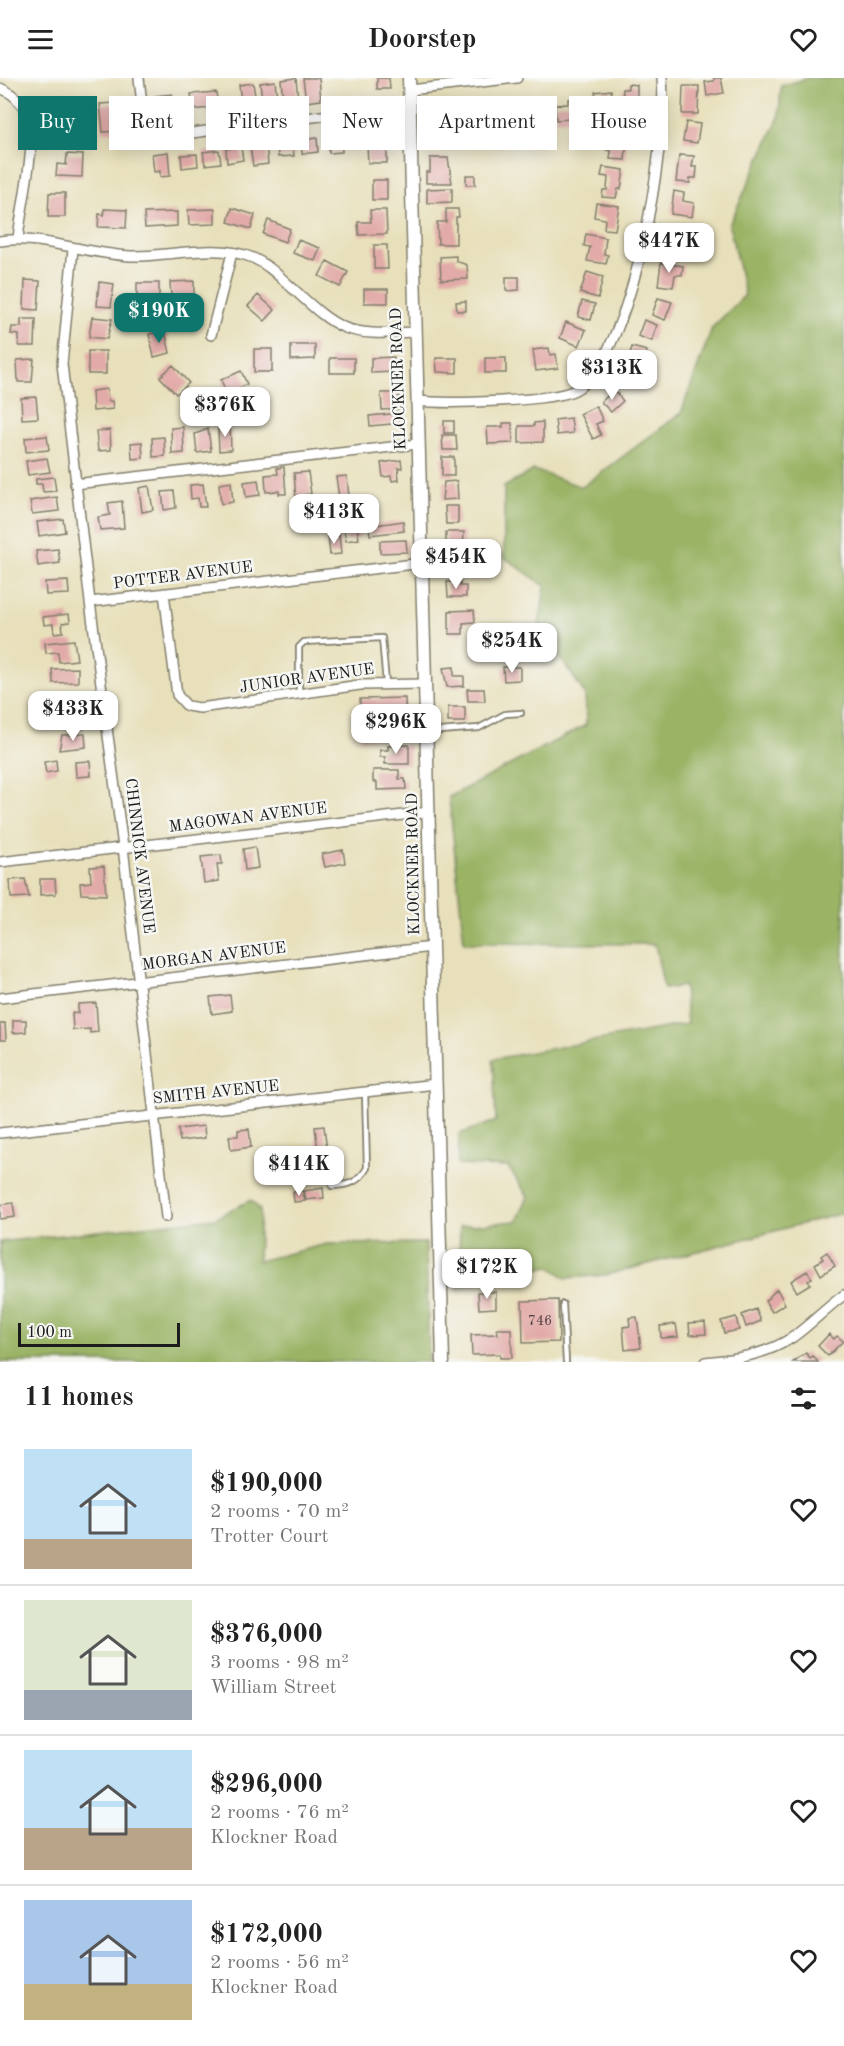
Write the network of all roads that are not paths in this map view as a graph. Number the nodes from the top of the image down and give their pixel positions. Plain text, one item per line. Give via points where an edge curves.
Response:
1 (139, 78) edge
2 (517, 78) edge
3 (662, 78) edge
4 (410, 84) edge
5 (0, 88) edge
6 (410, 107) junction
7 (18, 238) junction
8 (0, 241) edge
9 (73, 249) junction
10 (232, 253) junction
11 (414, 332) junction
12 (211, 335) dead end
13 (417, 401) junction
14 (417, 444) junction
15 (75, 484) junction
16 (423, 563) junction
17 (164, 593) junction
18 (90, 602) junction
19 (386, 683) junction
20 (426, 684) junction
21 (299, 693) junction
22 (521, 713) dead end
23 (427, 732) junction
24 (429, 812) junction
25 (123, 847) junction
26 (0, 862) edge
27 (432, 947) junction
28 (139, 981) junction
29 (0, 998) edge
30 (436, 1084) junction
31 (365, 1092) junction
32 (154, 1115) junction
33 (0, 1133) edge
34 (332, 1186) dead end
35 (166, 1216) dead end
36 (844, 1295) edge
37 (564, 1304) dead end
38 (443, 1362) edge
39 (566, 1362) edge
40 (705, 1362) edge

1 - 6 street via 146,139
2 - 4 street
3 - 13 street via 663,117 634,288 596,374 574,391 554,397
4 - 6 main road, KLOCKNER ROAD
5 - 7 street via 23,106 31,127
6 - 11 main road, KLOCKNER ROAD
7 - 8 street
7 - 9 street
9 - 10 street via 134,256
9 - 15 street, CHINNICK AVENUE via 62,364
10 - 11 street via 266,265 324,318 346,330
10 - 12 street
11 - 13 main road, KLOCKNER ROAD
13 - 14 main road, KLOCKNER ROAD
14 - 15 street
14 - 16 main road, KLOCKNER ROAD
15 - 18 street, CHINNICK AVENUE
16 - 17 street, POTTER AVENUE
16 - 20 main road, KLOCKNER ROAD
17 - 18 street, POTTER AVENUE
17 - 21 street, JUNIOR AVENUE via 177,695 181,701 194,709
18 - 25 street, CHINNICK AVENUE
19 - 20 street, JUNIOR AVENUE
19 - 21 street, JUNIOR AVENUE
19 - 21 lane via 382,638 304,642 299,647
20 - 23 main road, KLOCKNER ROAD
22 - 23 lane via 505,714 479,728
23 - 24 main road, KLOCKNER ROAD
24 - 25 street, MAGOWAN AVENUE
24 - 27 main road, KLOCKNER ROAD
25 - 26 street, MAGOWAN AVENUE
25 - 28 street, CHINNICK AVENUE
27 - 28 street, MORGAN AVENUE
27 - 30 main road, KLOCKNER ROAD
28 - 29 street, MORGAN AVENUE
28 - 32 street, CHINNICK AVENUE
30 - 31 street, SMITH AVENUE
30 - 38 main road, KLOCKNER ROAD
31 - 32 street, SMITH AVENUE
31 - 34 lane via 367,1168 350,1185
32 - 33 street, SMITH AVENUE
32 - 35 street, CHINNICK AVENUE
36 - 40 street via 775,1347 739,1359
37 - 39 lane

